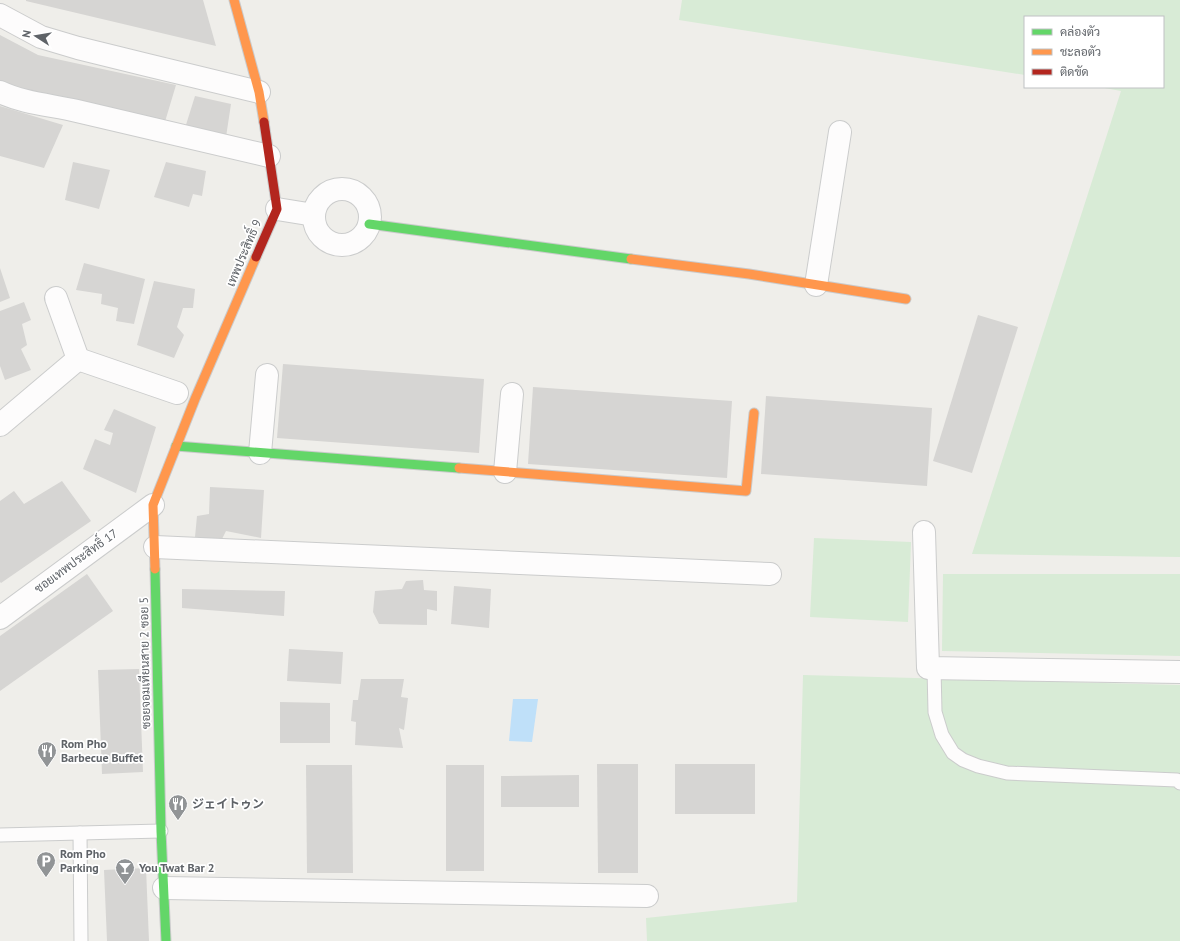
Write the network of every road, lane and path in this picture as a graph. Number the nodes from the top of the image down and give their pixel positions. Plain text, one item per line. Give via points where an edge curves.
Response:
1 (234, 0) edge
2 (0, 15) edge
3 (0, 92) edge
4 (259, 92) junction
5 (840, 132) dead end
6 (269, 156) junction
7 (277, 209) junction
8 (314, 215) junction
9 (369, 224) junction
10 (816, 285) junction
11 (56, 298) dead end
12 (906, 299) dead end
13 (78, 359) junction
14 (267, 375) dead end
15 (177, 393) dead end
16 (512, 394) dead end
17 (754, 413) dead end
18 (0, 425) edge
19 (176, 446) junction
20 (260, 453) junction
21 (505, 472) junction
22 (153, 505) junction
23 (924, 532) dead end
24 (155, 547) junction
25 (770, 574) dead end
26 (0, 618) edge
27 (934, 668) junction
28 (1180, 672) edge
29 (1180, 783) edge
30 (161, 831) junction
31 (80, 833) junction
32 (0, 835) edge
33 (164, 888) junction
34 (647, 896) dead end
35 (81, 941) edge
36 (166, 941) edge

1 - 4 street
2 - 4 street via 41,37
3 - 6 street
4 - 6 street
5 - 10 street
6 - 7 street
7 - 8 street
7 - 19 street, เทพประสิทธิ์ 9
8 - 9 street via 319,233 333,244 351,244 365,233
8 - 9 street via 321,199 328,193 346,189 355,192 368,206
9 - 10 street
10 - 12 street
11 - 13 street
13 - 15 street
13 - 18 street
14 - 20 street
16 - 21 street
17 - 21 street via 746,491
19 - 20 street
19 - 22 street, เทพประสิทธิ์ 9
20 - 21 street
22 - 24 street, ซอยจอมเทียนสาย 2 ซอย 5
22 - 26 street, ซอยเทพประสิทธิ์ 17
23 - 27 street via 928,668
24 - 25 street
24 - 30 street, ซอยจอมเทียนสาย 2 ซอย 5
27 - 28 street
27 - 29 lane via 935,712 942,735 953,753 963,760 1007,773 1176,780
30 - 31 lane
30 - 33 street, ซอยจอมเทียนสาย 2 ซอย 5
31 - 32 lane
31 - 35 lane
33 - 34 street
33 - 36 street, ซอยจอมเทียนสาย 2 ซอย 5

